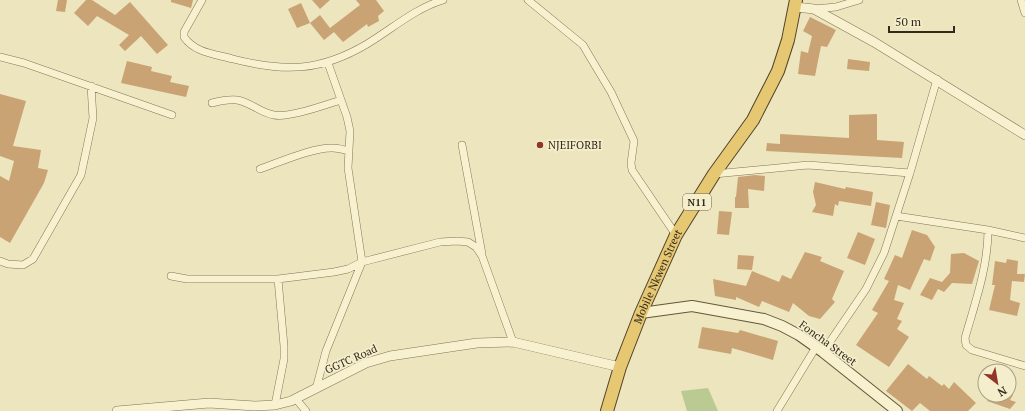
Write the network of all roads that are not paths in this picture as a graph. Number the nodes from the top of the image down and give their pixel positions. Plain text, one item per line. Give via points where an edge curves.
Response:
1 (202, 0) edge
2 (443, 0) edge
3 (528, 0) edge
4 (860, 0) edge
5 (1021, 0) edge
6 (796, 4) edge
7 (814, 9) junction
8 (1025, 13) edge
9 (0, 57) edge
10 (328, 63) junction
11 (937, 80) junction
12 (91, 86) junction
13 (341, 100) junction
14 (212, 103) dead end
15 (172, 114) dead end
16 (1025, 135) edge
17 (462, 144) dead end
18 (349, 151) junction
19 (260, 169) dead end
20 (714, 174) junction
21 (910, 174) junction
22 (896, 216) junction
23 (988, 230) junction
24 (676, 235) junction
25 (1025, 238) edge
26 (482, 256) junction
27 (0, 261) edge
28 (362, 262) junction
29 (171, 276) dead end
30 (278, 278) junction
31 (642, 313) junction
32 (513, 342) junction
33 (820, 349) junction
34 (1025, 366) edge
35 (620, 367) junction
36 (316, 389) junction
37 (296, 398) junction
38 (275, 405) junction
39 (177, 408) edge
40 (117, 411) edge
41 (306, 411) edge
42 (607, 411) edge
43 (777, 411) edge
44 (897, 411) edge

1 - 10 street via 184,32 184,38 189,44 199,50 276,67 299,68
2 - 10 street via 429,4 367,44
3 - 24 street via 583,45 611,92 634,141 632,170
4 - 7 street via 836,7
5 - 8 street
6 - 7 street
6 - 20 highway, Mobile Nkwen Street / N11 via 778,70 753,120
7 - 11 street
9 - 12 street
10 - 13 street
11 - 16 street
11 - 21 street
12 - 15 street
12 - 27 street via 93,118 81,175 32,259 24,264
13 - 14 street via 288,115 275,115 238,100
13 - 18 street via 350,131
17 - 26 street
18 - 19 street via 326,148
18 - 28 street via 348,168
20 - 21 street via 808,165
20 - 24 highway, Mobile Nkwen Street / N11
21 - 22 street
22 - 23 street
22 - 33 street via 884,253 866,289
23 - 25 street
23 - 34 street via 984,268 965,338 966,345 972,350
24 - 31 highway, Mobile Nkwen Street / N11
26 - 28 street via 468,242 457,241 440,242
26 - 32 street
28 - 30 street via 348,269
28 - 36 street via 326,351
29 - 30 street via 187,279
30 - 38 street via 284,359
31 - 33 main road, Foncha Street via 692,306 764,319 799,335
31 - 35 highway, Mobile Nkwen Street / N11
32 - 35 street, GGTC Road
32 - 36 street, GGTC Road via 477,342 390,356 366,364
33 - 43 street
33 - 44 main road, Foncha Street
35 - 42 highway, Mobile Nkwen Street / N11
36 - 37 street, GGTC Road
37 - 38 street, GGTC Road
37 - 41 street
38 - 39 street, GGTC Road via 209,403
39 - 40 street, GGTC Road

